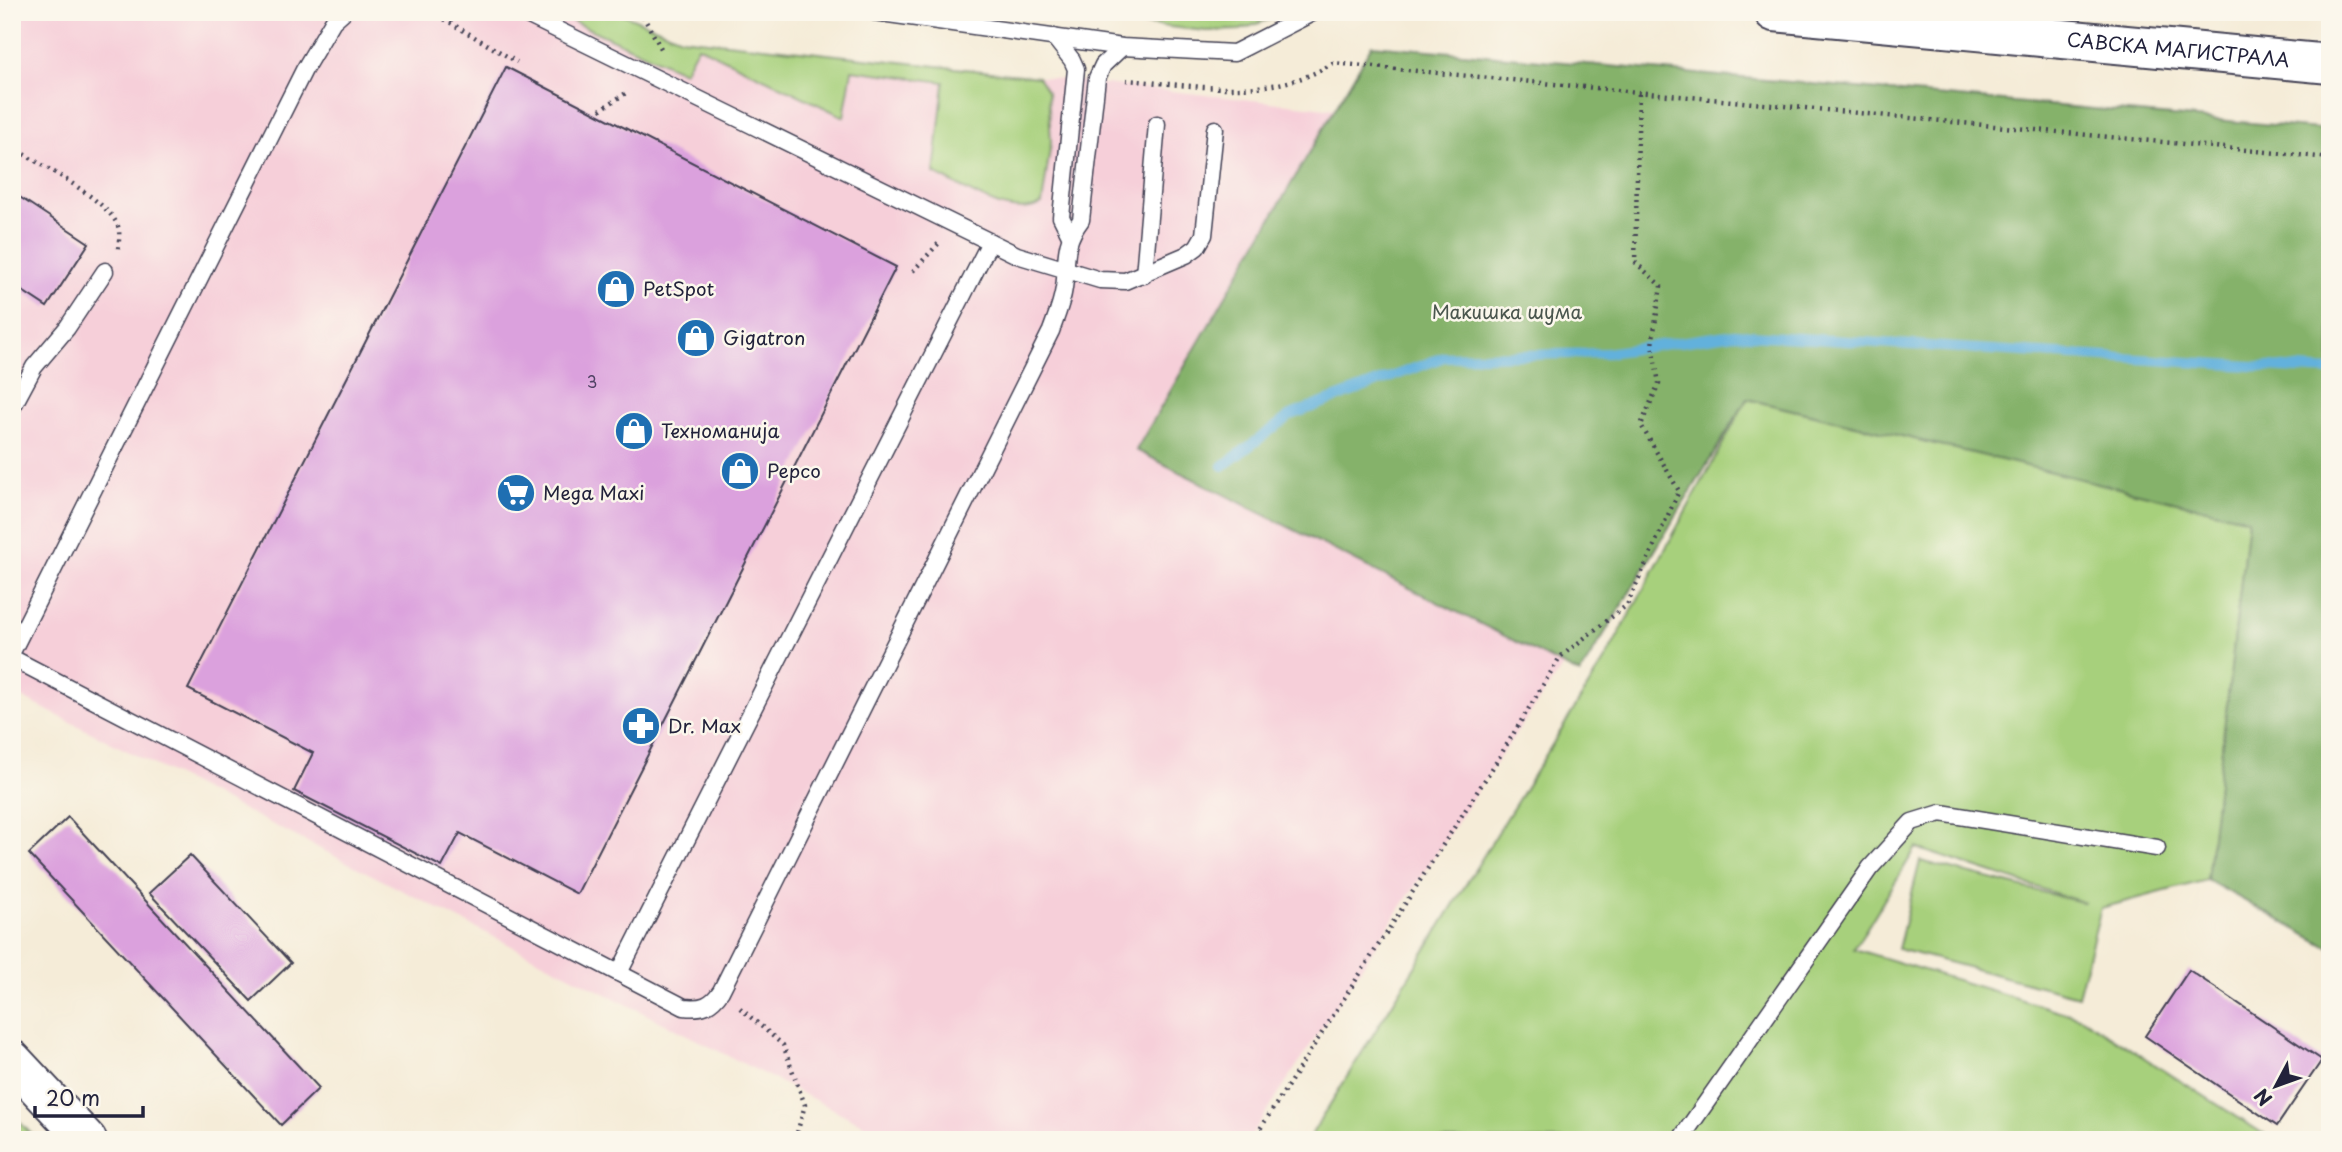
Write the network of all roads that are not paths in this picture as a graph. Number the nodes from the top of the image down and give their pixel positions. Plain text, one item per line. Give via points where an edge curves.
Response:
1 (343, 12) edge
2 (521, 12) edge
3 (874, 12) edge
4 (1314, 12) edge
5 (1774, 12) edge
6 (1054, 37) junction
7 (1122, 47) junction
8 (2330, 64) edge
9 (1157, 124) dead end
10 (1215, 129) dead end
11 (1070, 235) junction
12 (990, 242) junction
13 (1065, 269) junction
14 (105, 271) road end
15 (1144, 275) junction
16 (12, 408) edge
17 (12, 652) edge
18 (12, 658) edge
19 (2157, 848) dead end
20 (619, 973) junction
21 (12, 1060) edge
22 (87, 1140) edge
23 (1680, 1140) edge

1 - 17 lane via 304,70
2 - 12 lane
3 - 6 lane
4 - 7 lane via 1234,53
5 - 8 main road, САВСКА МАГИСТРАЛА
6 - 7 lane
6 - 11 lane via 1076,69 1060,217
7 - 11 lane via 1097,78 1081,220
9 - 15 lane
10 - 15 lane via 1204,235 1186,256
11 - 13 lane
12 - 13 lane
12 - 20 lane
13 - 15 lane via 1125,282
13 - 20 lane via 1051,331 721,991 712,1004 684,1007
14 - 16 lane via 34,367
18 - 20 lane
19 - 23 lane via 1941,813 1912,822 1870,868
21 - 22 main road

